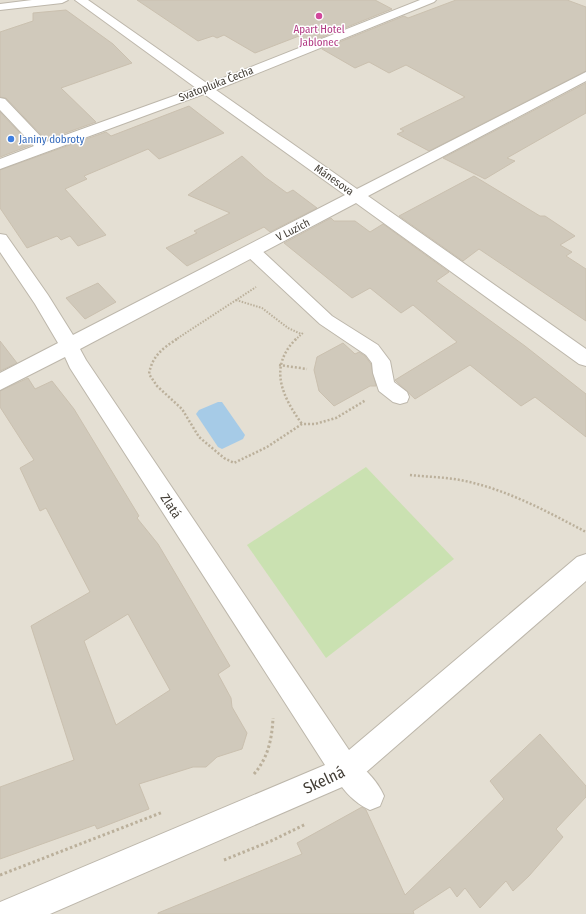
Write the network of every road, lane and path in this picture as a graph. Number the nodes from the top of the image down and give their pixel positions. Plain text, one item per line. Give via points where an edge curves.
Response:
1 (62, 0) edge
2 (81, 0) edge
3 (430, 0) edge
4 (0, 8) edge
5 (586, 76) edge
6 (205, 89) junction
7 (0, 102) edge
8 (43, 147) junction
9 (0, 164) edge
10 (357, 196) junction
11 (0, 239) edge
12 (252, 251) junction
13 (326, 320) junction
14 (301, 334) junction
15 (70, 346) junction
16 (586, 359) edge
17 (279, 365) junction
18 (307, 369) dead end
19 (0, 382) edge
20 (386, 386) junction
21 (400, 397) dead end
22 (302, 424) junction
23 (410, 475) dead end
24 (586, 532) edge
25 (586, 565) edge
26 (273, 718) dead end
27 (346, 771) junction
28 (251, 778) dead end
29 (370, 796) dead end
30 (170, 809) dead end
31 (0, 875) edge
32 (12, 914) edge

1 - 4 street
2 - 6 street, Mánesova
3 - 6 street, Svatopluka Čecha
5 - 10 street, V Luzích
6 - 8 street, Svatopluka Čecha
6 - 10 street, Mánesova
7 - 8 street
8 - 9 street, Svatopluka Čecha
10 - 12 street, V Luzích
10 - 16 street, Mánesova
11 - 15 street, Zlatá
12 - 13 lane
12 - 15 street, V Luzích
13 - 14 path
13 - 20 lane via 372,350 381,361
14 - 17 path
14 - 22 path via 288,328 262,308 236,300 160,350 149,374 157,386 182,409 199,437 224,458 234,462 267,446
15 - 19 street, V Luzích
15 - 27 street, Zlatá via 77,363
17 - 18 path
17 - 22 path via 288,401
20 - 21 lane
20 - 22 path via 336,418 315,424
23 - 24 path via 464,481 499,491
25 - 27 street, Skelná
26 - 28 path via 271,740 263,765
27 - 29 lane
27 - 32 street, Skelná
30 - 31 path

